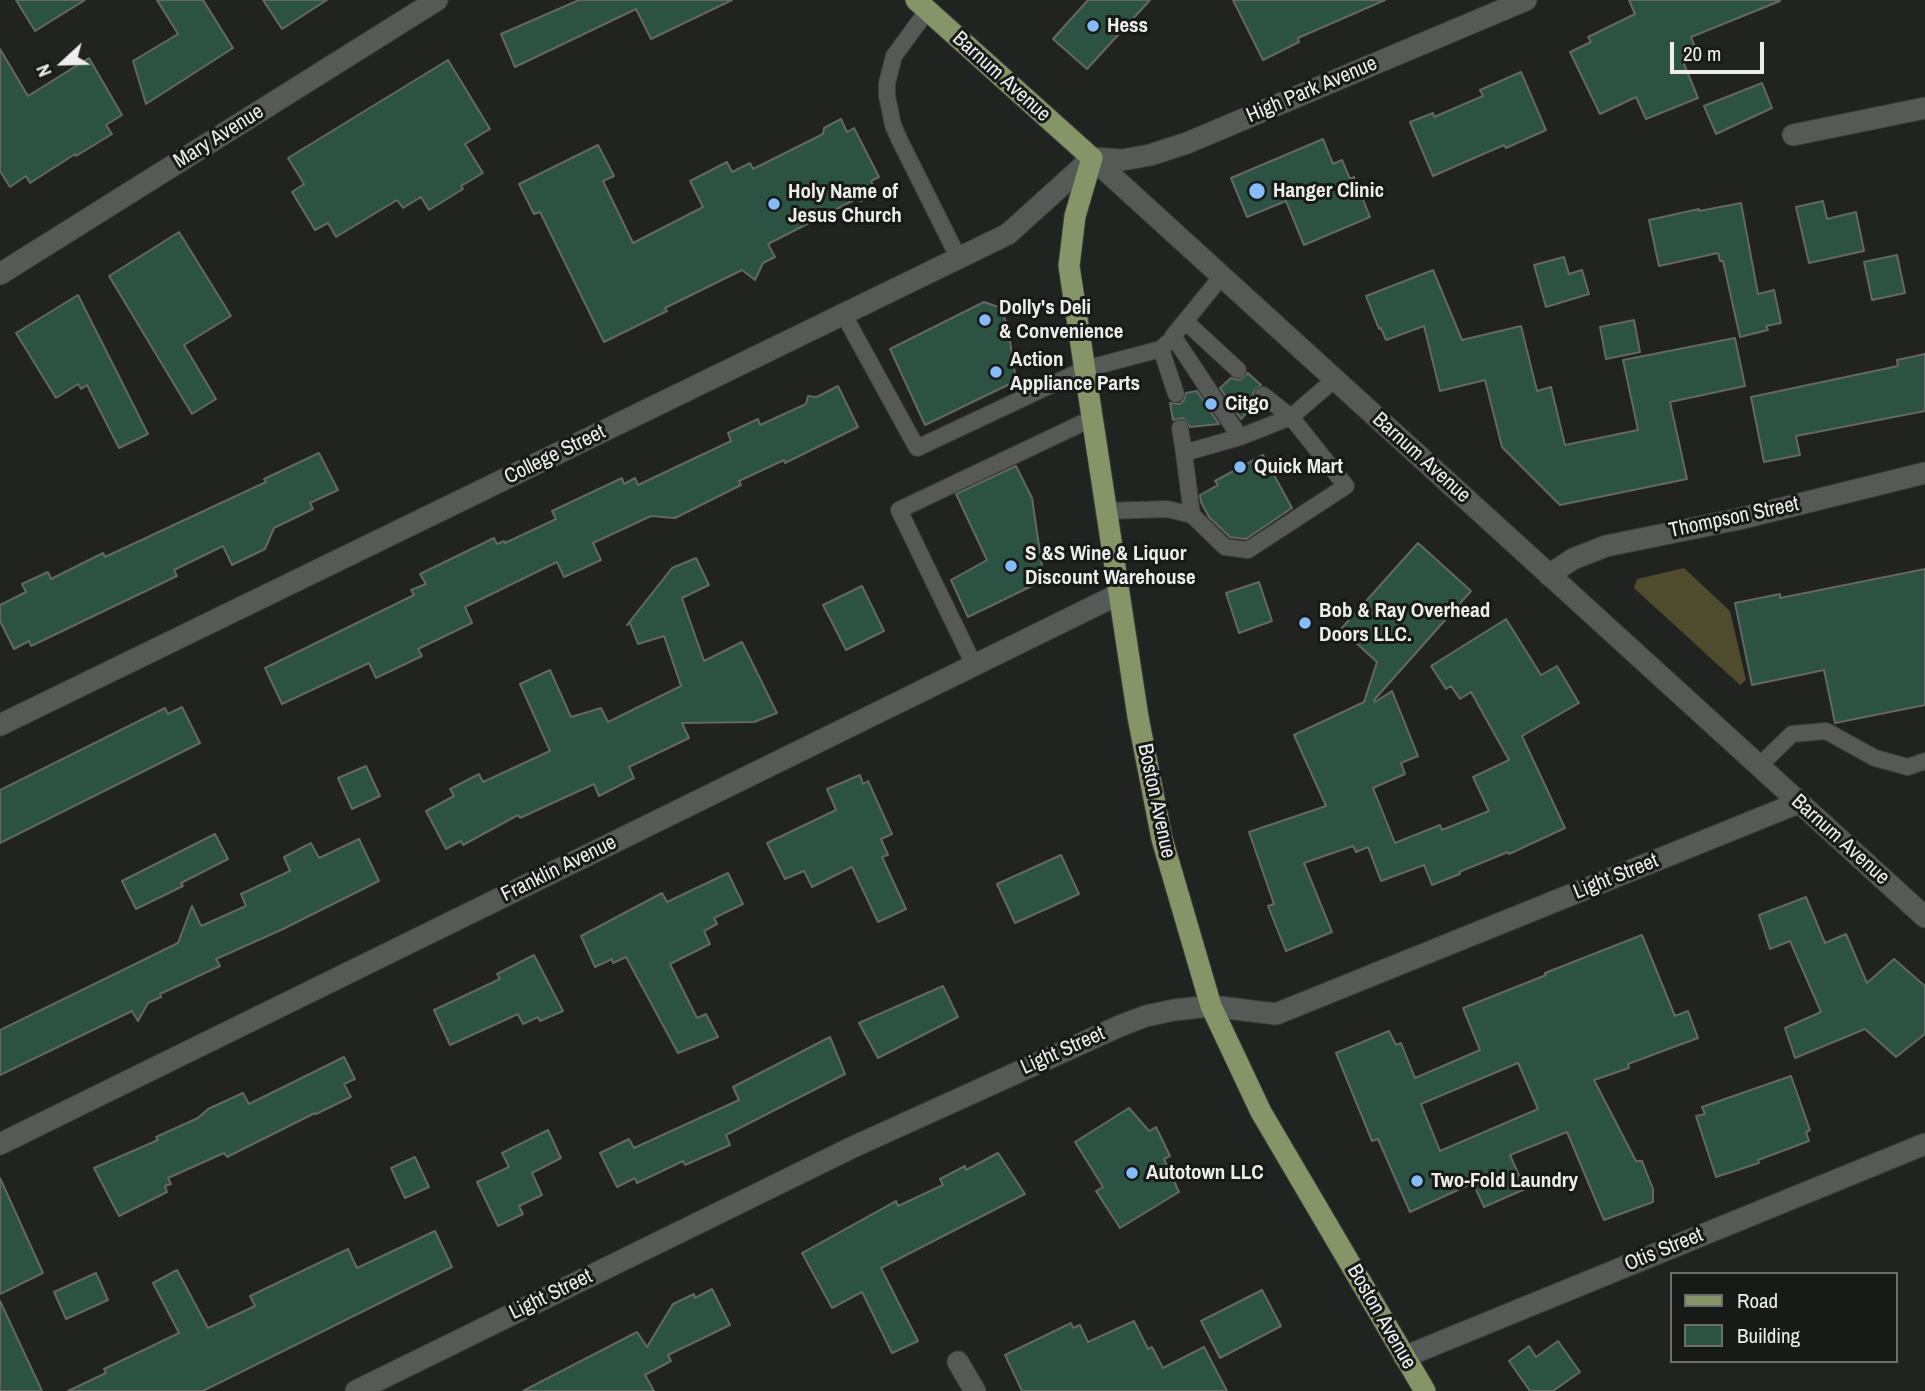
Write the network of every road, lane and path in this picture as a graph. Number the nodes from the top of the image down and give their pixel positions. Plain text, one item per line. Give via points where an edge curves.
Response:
1 (437, 0) edge
2 (1526, 0) edge
3 (921, 5) edge
4 (1925, 108) edge
5 (1793, 135) dead end
6 (1092, 158) junction
7 (959, 259) junction
8 (0, 274) edge
9 (1222, 276) junction
10 (844, 315) junction
11 (1186, 322) junction
12 (1174, 336) junction
13 (1161, 349) junction
14 (1085, 369) junction
15 (1238, 370) dead end
16 (1335, 379) junction
17 (1176, 394) dead end
18 (1263, 395) dead end
19 (1291, 417) junction
20 (1093, 418) junction
21 (1180, 428) dead end
22 (1240, 437) junction
23 (1184, 453) junction
24 (1925, 473) edge
25 (1107, 511) junction
26 (1192, 515) junction
27 (1549, 575) junction
28 (1119, 594) junction
29 (974, 665) junction
30 (0, 725) edge
31 (1925, 761) edge
32 (1759, 766) junction
33 (1798, 803) junction
34 (1925, 917) edge
35 (1211, 1006) junction
36 (0, 1144) edge
37 (1925, 1144) edge
38 (1404, 1357) junction
39 (958, 1363) dead end
40 (356, 1391) edge
41 (975, 1391) edge
42 (1425, 1391) edge

1 - 8 street, Mary Avenue
2 - 6 street, High Park Avenue via 1187,143 1122,160
3 - 6 main road, Barnum Avenue
3 - 7 lane via 894,56 887,96 899,139
4 - 5 street
6 - 7 street, College Street via 1008,234
6 - 9 street, Barnum Avenue
6 - 14 main road, Boston Avenue via 1075,216 1069,265
7 - 10 street, College Street
9 - 11 lane
9 - 16 street, Barnum Avenue
10 - 14 lane via 917,448
10 - 30 street, College Street
11 - 12 lane
11 - 15 lane
12 - 13 lane
12 - 22 lane
13 - 14 lane
13 - 17 lane
14 - 20 main road, Boston Avenue
16 - 19 lane
16 - 27 street, Barnum Avenue
18 - 19 lane
19 - 22 lane
19 - 26 lane via 1346,486 1248,550 1225,547
20 - 25 main road, Boston Avenue
20 - 29 lane via 899,510
21 - 23 lane
22 - 23 lane
23 - 26 lane
24 - 27 street, Thompson Street via 1740,519 1606,546
25 - 26 lane via 1167,509
25 - 28 main road, Boston Avenue
27 - 32 street, Barnum Avenue
28 - 29 street, Franklin Avenue
28 - 35 main road, Boston Avenue via 1162,839
29 - 36 street, Franklin Avenue
31 - 32 lane via 1908,766 1875,758 1826,731 1792,734
32 - 33 street, Barnum Avenue
33 - 34 street, Barnum Avenue
33 - 35 street, Light Street via 1276,1014
35 - 38 main road, Boston Avenue via 1261,1112
35 - 40 street, Light Street via 1174,1010 1122,1025 853,1147
37 - 38 street, Otis Street
38 - 42 main road, Boston Avenue
39 - 41 street

